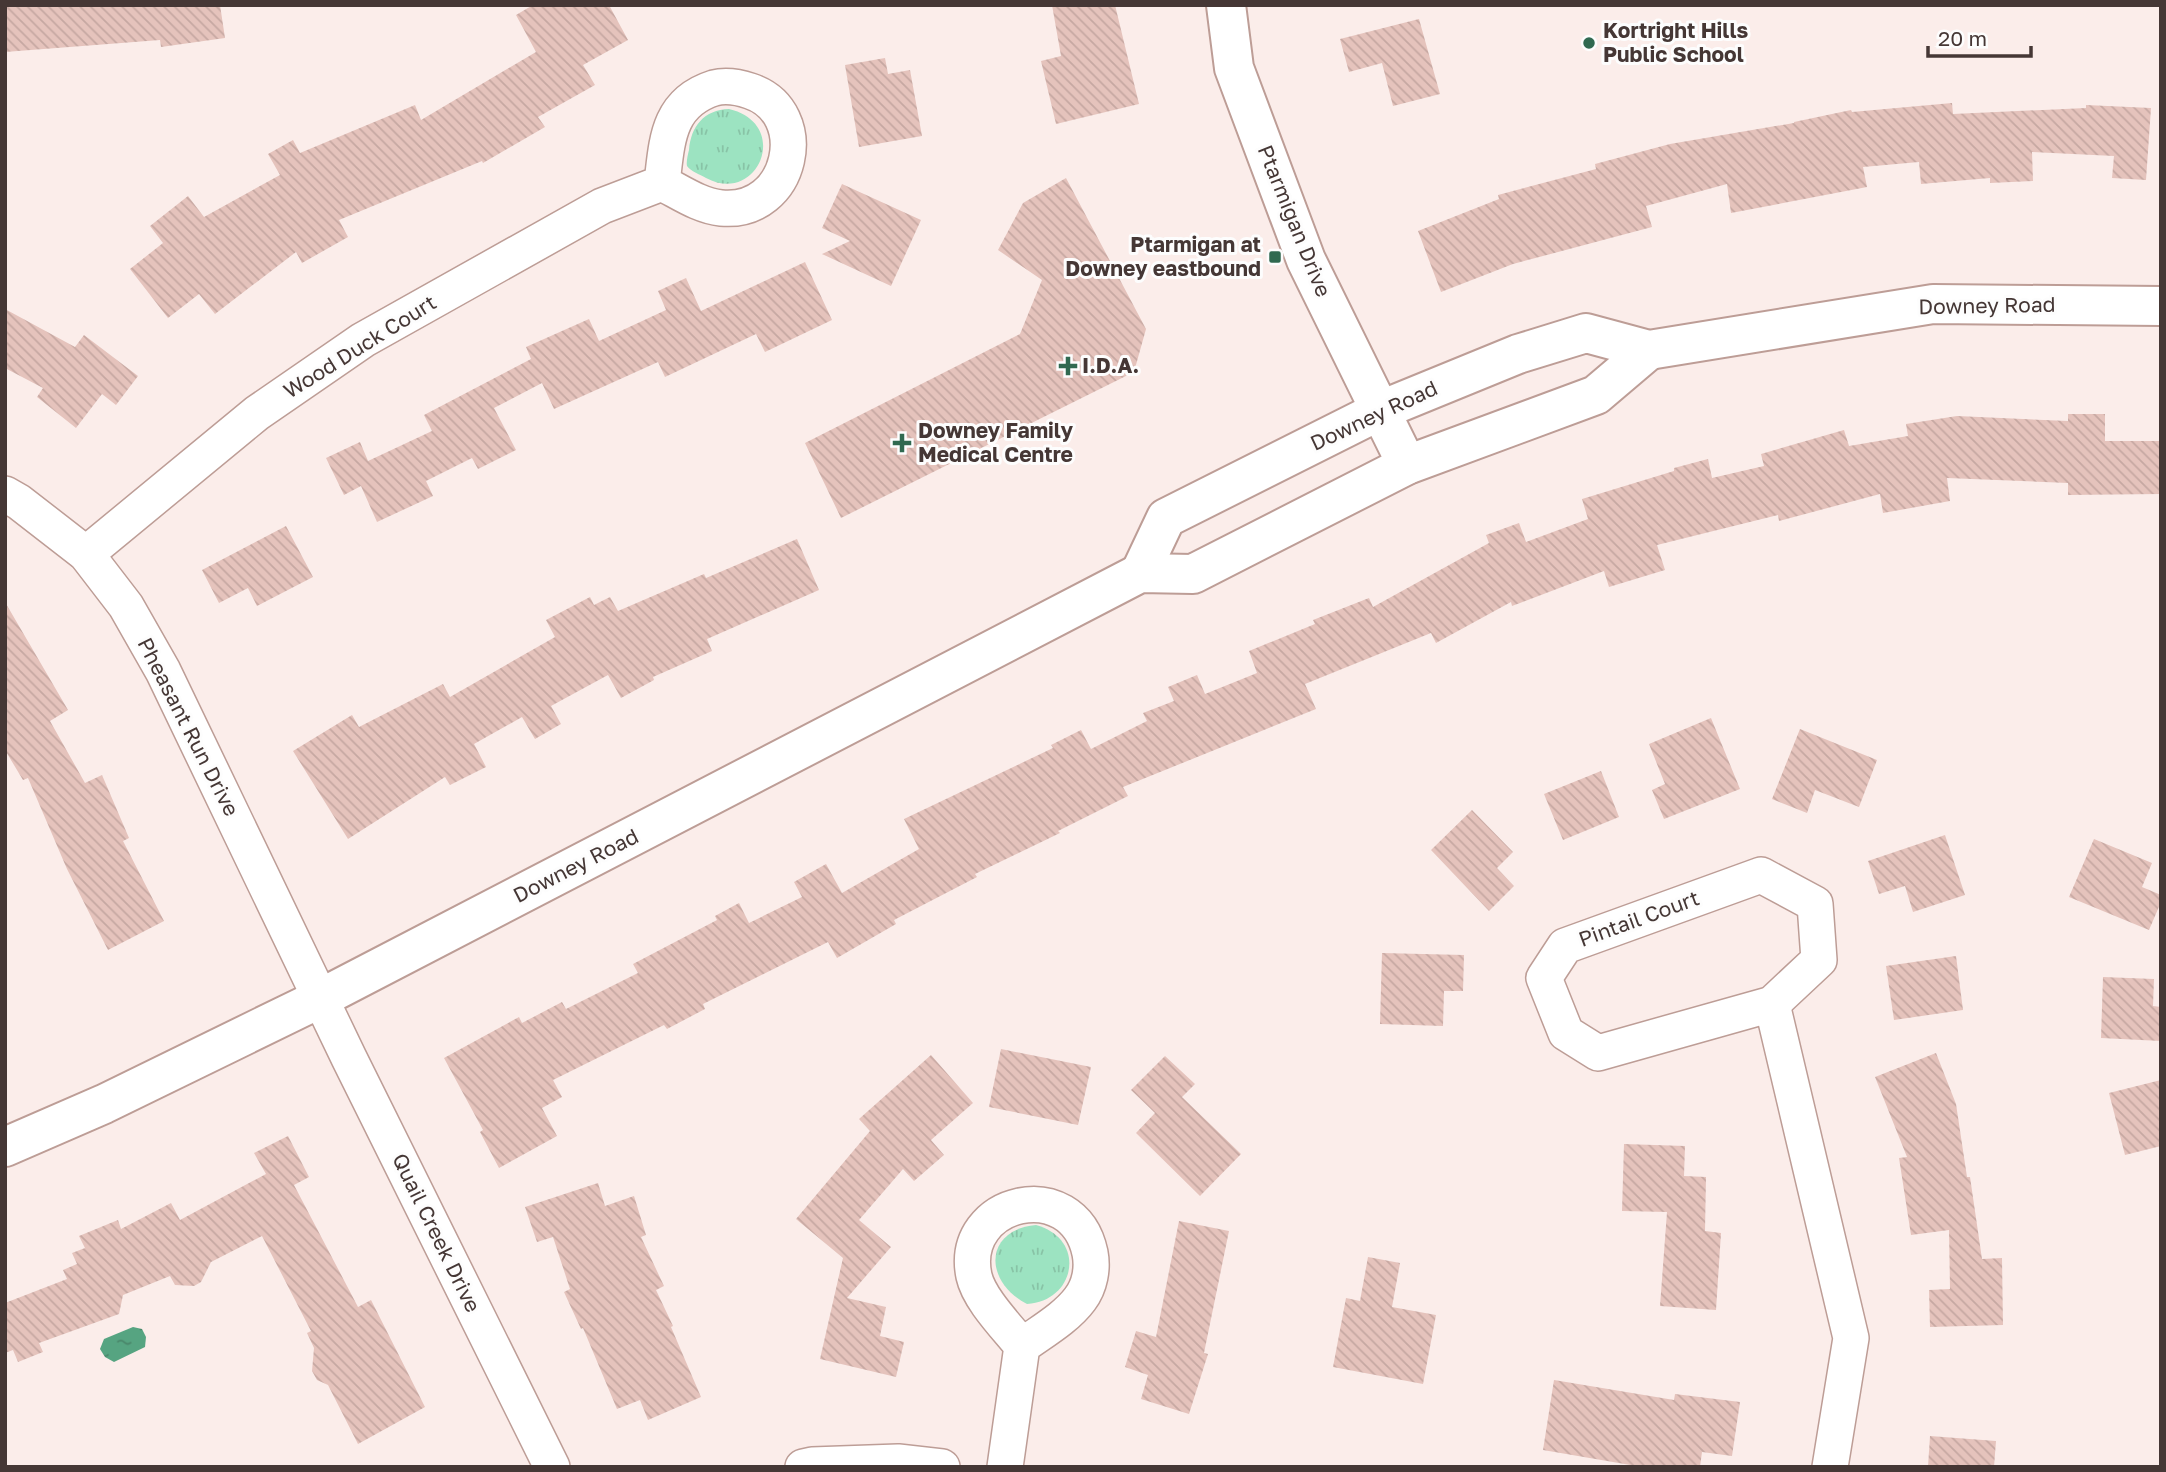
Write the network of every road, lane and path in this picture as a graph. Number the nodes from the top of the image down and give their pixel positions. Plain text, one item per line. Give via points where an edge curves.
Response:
1 (1226, 5) edge
2 (662, 183) dead end
3 (2161, 306) edge
4 (1649, 349) junction
5 (1381, 410) junction
6 (1407, 465) junction
7 (5, 494) edge
8 (86, 554) junction
9 (1140, 573) junction
10 (321, 999) junction
11 (1772, 1004) junction
12 (5, 1147) edge
13 (1022, 1346) dead end
14 (552, 1467) edge
15 (803, 1467) edge
16 (942, 1467) edge
17 (1005, 1467) edge
18 (1830, 1467) edge

1 - 5 main road, Ptarmigan Drive via 1234,68 1306,260
2 - 8 street, Wood Duck Court via 602,206 363,340 257,412
3 - 4 main road, Downey Road via 1933,304
4 - 5 main road, Downey Road via 1586,333 1518,354
4 - 6 main road, Downey Road via 1596,395
5 - 6 main road, Ptarmigan Drive
5 - 9 main road, Downey Road via 1166,518
6 - 9 main road, Downey Road via 1193,574
7 - 8 street, Pheasant Run Drive
8 - 10 street, Pheasant Run Drive via 126,607 163,671
9 - 10 main road, Downey Road
10 - 12 main road, Downey Road
10 - 14 street, Quail Creek Drive
11 - 11 street, Pintail Court via 1819,960 1815,904 1761,875 1565,946 1544,978 1566,1033 1598,1053
11 - 18 street via 1851,1338
13 - 17 street
15 - 16 street via 898,1462

